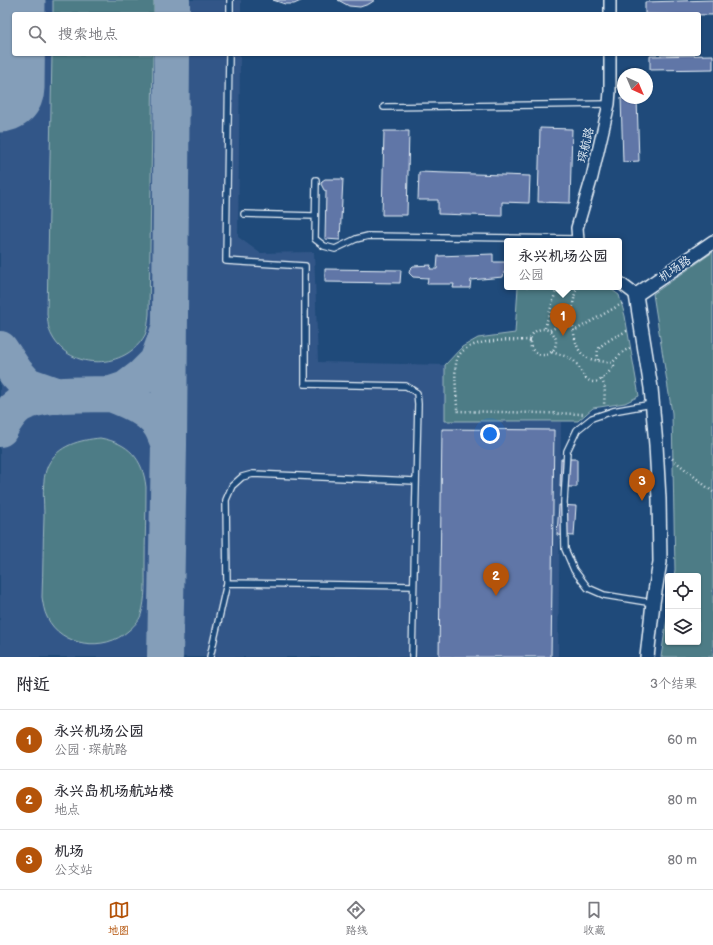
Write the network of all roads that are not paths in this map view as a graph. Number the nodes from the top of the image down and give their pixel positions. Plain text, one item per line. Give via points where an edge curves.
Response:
1 (230, 0) edge
2 (610, 0) edge
3 (230, 12) edge
4 (610, 12) edge
5 (229, 56) edge
6 (610, 56) edge
7 (609, 104) junction
8 (384, 107) dead end
9 (316, 180) dead end
10 (244, 214) dead end
11 (316, 216) junction
12 (578, 238) edge
13 (504, 239) edge
14 (713, 242) edge
15 (622, 284) edge
16 (636, 295) junction
17 (652, 404) junction
18 (415, 481) junction
19 (227, 583) junction
20 (413, 586) junction
21 (653, 603) junction
22 (210, 657) edge
23 (412, 657) edge
24 (646, 657) edge

1 - 3 lane
2 - 4 street
5 - 18 lane via 226,261 305,266 305,384 406,386 417,393
6 - 7 street, 琛航路
7 - 8 lane
7 - 12 street, 琛航路 via 577,228
9 - 11 lane
10 - 11 lane
11 - 13 lane via 315,239 324,246 335,249 368,236
14 - 16 street, 机场路
15 - 16 street
16 - 17 street
17 - 21 street via 659,499 660,562
17 - 21 lane via 613,411 592,418 577,430 567,451 564,502 565,549 574,570 588,588 604,595
18 - 19 lane via 253,474 242,477 232,486 226,500
18 - 20 lane
19 - 20 lane
19 - 22 lane
20 - 23 lane
21 - 24 street

